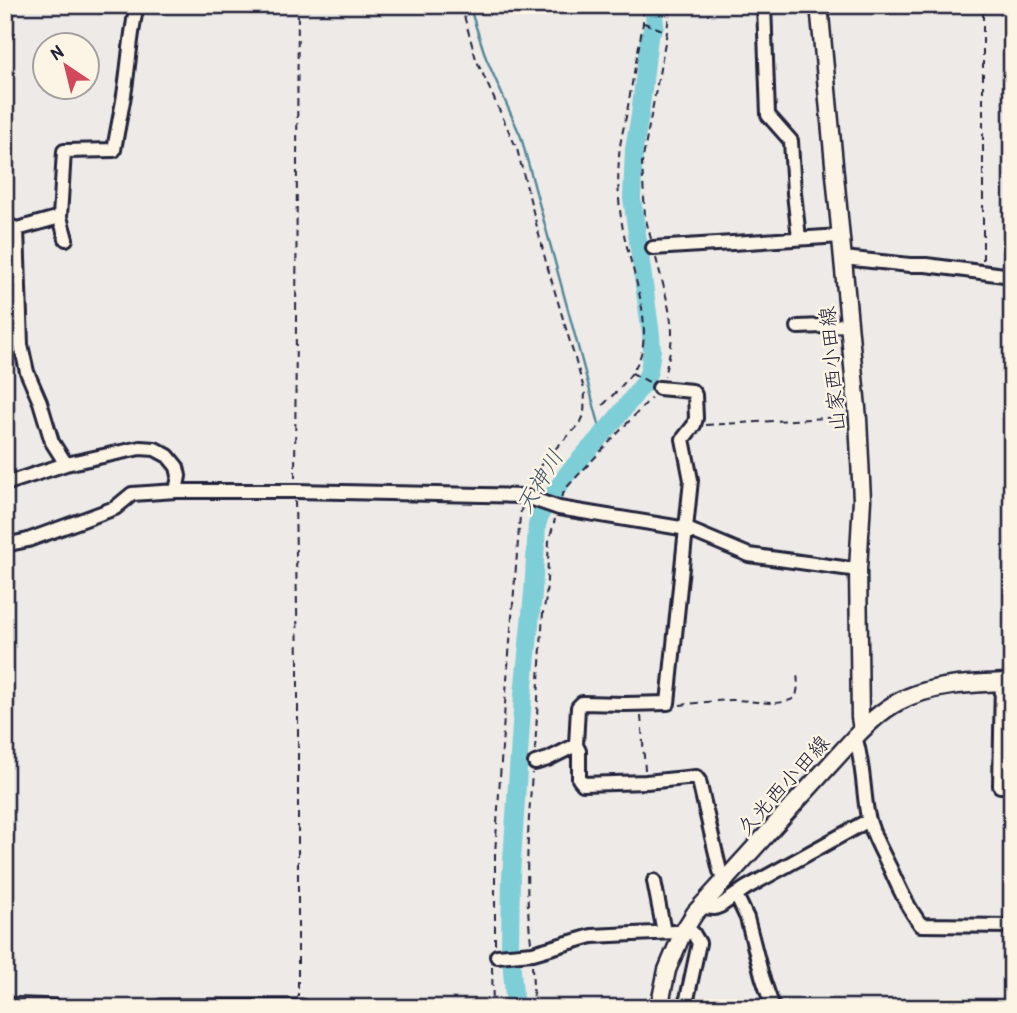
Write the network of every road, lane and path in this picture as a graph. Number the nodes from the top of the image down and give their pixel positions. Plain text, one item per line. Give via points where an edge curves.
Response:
1 (136, 5) edge
2 (298, 5) edge
3 (461, 5) edge
4 (640, 5) edge
5 (670, 5) edge
6 (764, 5) edge
7 (820, 5) edge
8 (983, 5) edge
9 (643, 23) junction
10 (667, 32) junction
11 (60, 217) junction
12 (11, 226) edge
13 (841, 236) junction
14 (799, 238) junction
15 (66, 239) dead end
16 (653, 248) junction
17 (843, 258) junction
18 (983, 273) junction
19 (1012, 276) edge
20 (20, 323) junction
21 (849, 325) junction
22 (5, 326) edge
23 (797, 327) dead end
24 (631, 373) junction
25 (659, 388) junction
26 (603, 405) dead end
27 (857, 415) junction
28 (694, 425) junction
29 (66, 464) junction
30 (5, 484) edge
31 (176, 491) junction
32 (295, 491) junction
33 (528, 498) junction
34 (557, 507) junction
35 (687, 529) junction
36 (5, 545) edge
37 (858, 570) junction
38 (797, 672) dead end
39 (1007, 682) edge
40 (668, 703) junction
41 (641, 715) dead end
42 (858, 734) junction
43 (576, 745) junction
44 (535, 763) junction
45 (646, 782) junction
46 (1012, 786) edge
47 (869, 820) junction
48 (727, 878) junction
49 (654, 881) dead end
50 (736, 895) junction
51 (701, 906) junction
52 (1012, 926) edge
53 (664, 932) junction
54 (683, 932) junction
55 (531, 953) junction
56 (496, 956) junction
57 (5, 1006) edge
58 (55, 1008) edge
59 (161, 1008) edge
60 (300, 1008) edge
61 (493, 1008) edge
62 (534, 1008) edge
63 (659, 1008) edge
64 (681, 1008) edge
65 (773, 1008) edge

1 - 11 street via 114,150 64,151
2 - 32 path
3 - 33 path via 476,59 517,149 545,262 585,391 580,424 540,466 528,485
4 - 9 path
5 - 10 path
6 - 14 street via 768,115 791,141
7 - 13 main road, 山家西小田線
8 - 18 path
9 - 10 path
9 - 24 path via 618,157 622,224 642,304 641,353
10 - 16 path via 642,163 645,216
11 - 12 street
11 - 15 street
12 - 20 street
13 - 14 street
13 - 17 main road, 山家西小田線
14 - 16 street
16 - 25 path via 672,332
17 - 18 street
17 - 21 main road, 山家西小田線
18 - 19 street
20 - 22 street
20 - 29 street via 27,372 52,442
21 - 23 street
21 - 27 main road, 山家西小田線
24 - 25 path
24 - 26 path
25 - 28 street via 692,391
25 - 34 path via 568,486
27 - 28 path
27 - 37 main road, 山家西小田線 via 862,500
28 - 35 street via 683,439 691,481
29 - 30 street
29 - 31 street via 155,449 177,467
31 - 32 street
31 - 36 street via 132,494 115,508
32 - 33 street
32 - 60 path
33 - 34 street
33 - 56 path via 520,516 504,717 495,854
34 - 35 street
34 - 44 path via 549,541
35 - 37 street via 749,555
35 - 40 street
37 - 42 main road, 山家西小田線
38 - 40 path via 796,697 788,701
39 - 42 main road, 久光西小田線 via 920,693 897,702
39 - 46 street via 1000,786
40 - 43 street via 582,703
41 - 45 path
42 - 47 street
42 - 48 main road, 久光西小田線
43 - 44 street
43 - 45 street via 583,783
44 - 55 path via 527,878
45 - 48 street via 695,777 699,781 720,871
47 - 50 street
47 - 52 street via 921,925
48 - 51 main road, 久光西小田線
49 - 53 street
50 - 51 street via 715,908
50 - 65 street
51 - 54 main road, 久光西小田線
53 - 54 street
53 - 55 street via 592,936
54 - 63 main road, 久光西小田線 via 667,970
54 - 64 street via 693,933 699,943
55 - 56 street
55 - 62 path
56 - 61 path via 492,963
57 - 58 main road
59 - 60 main road

